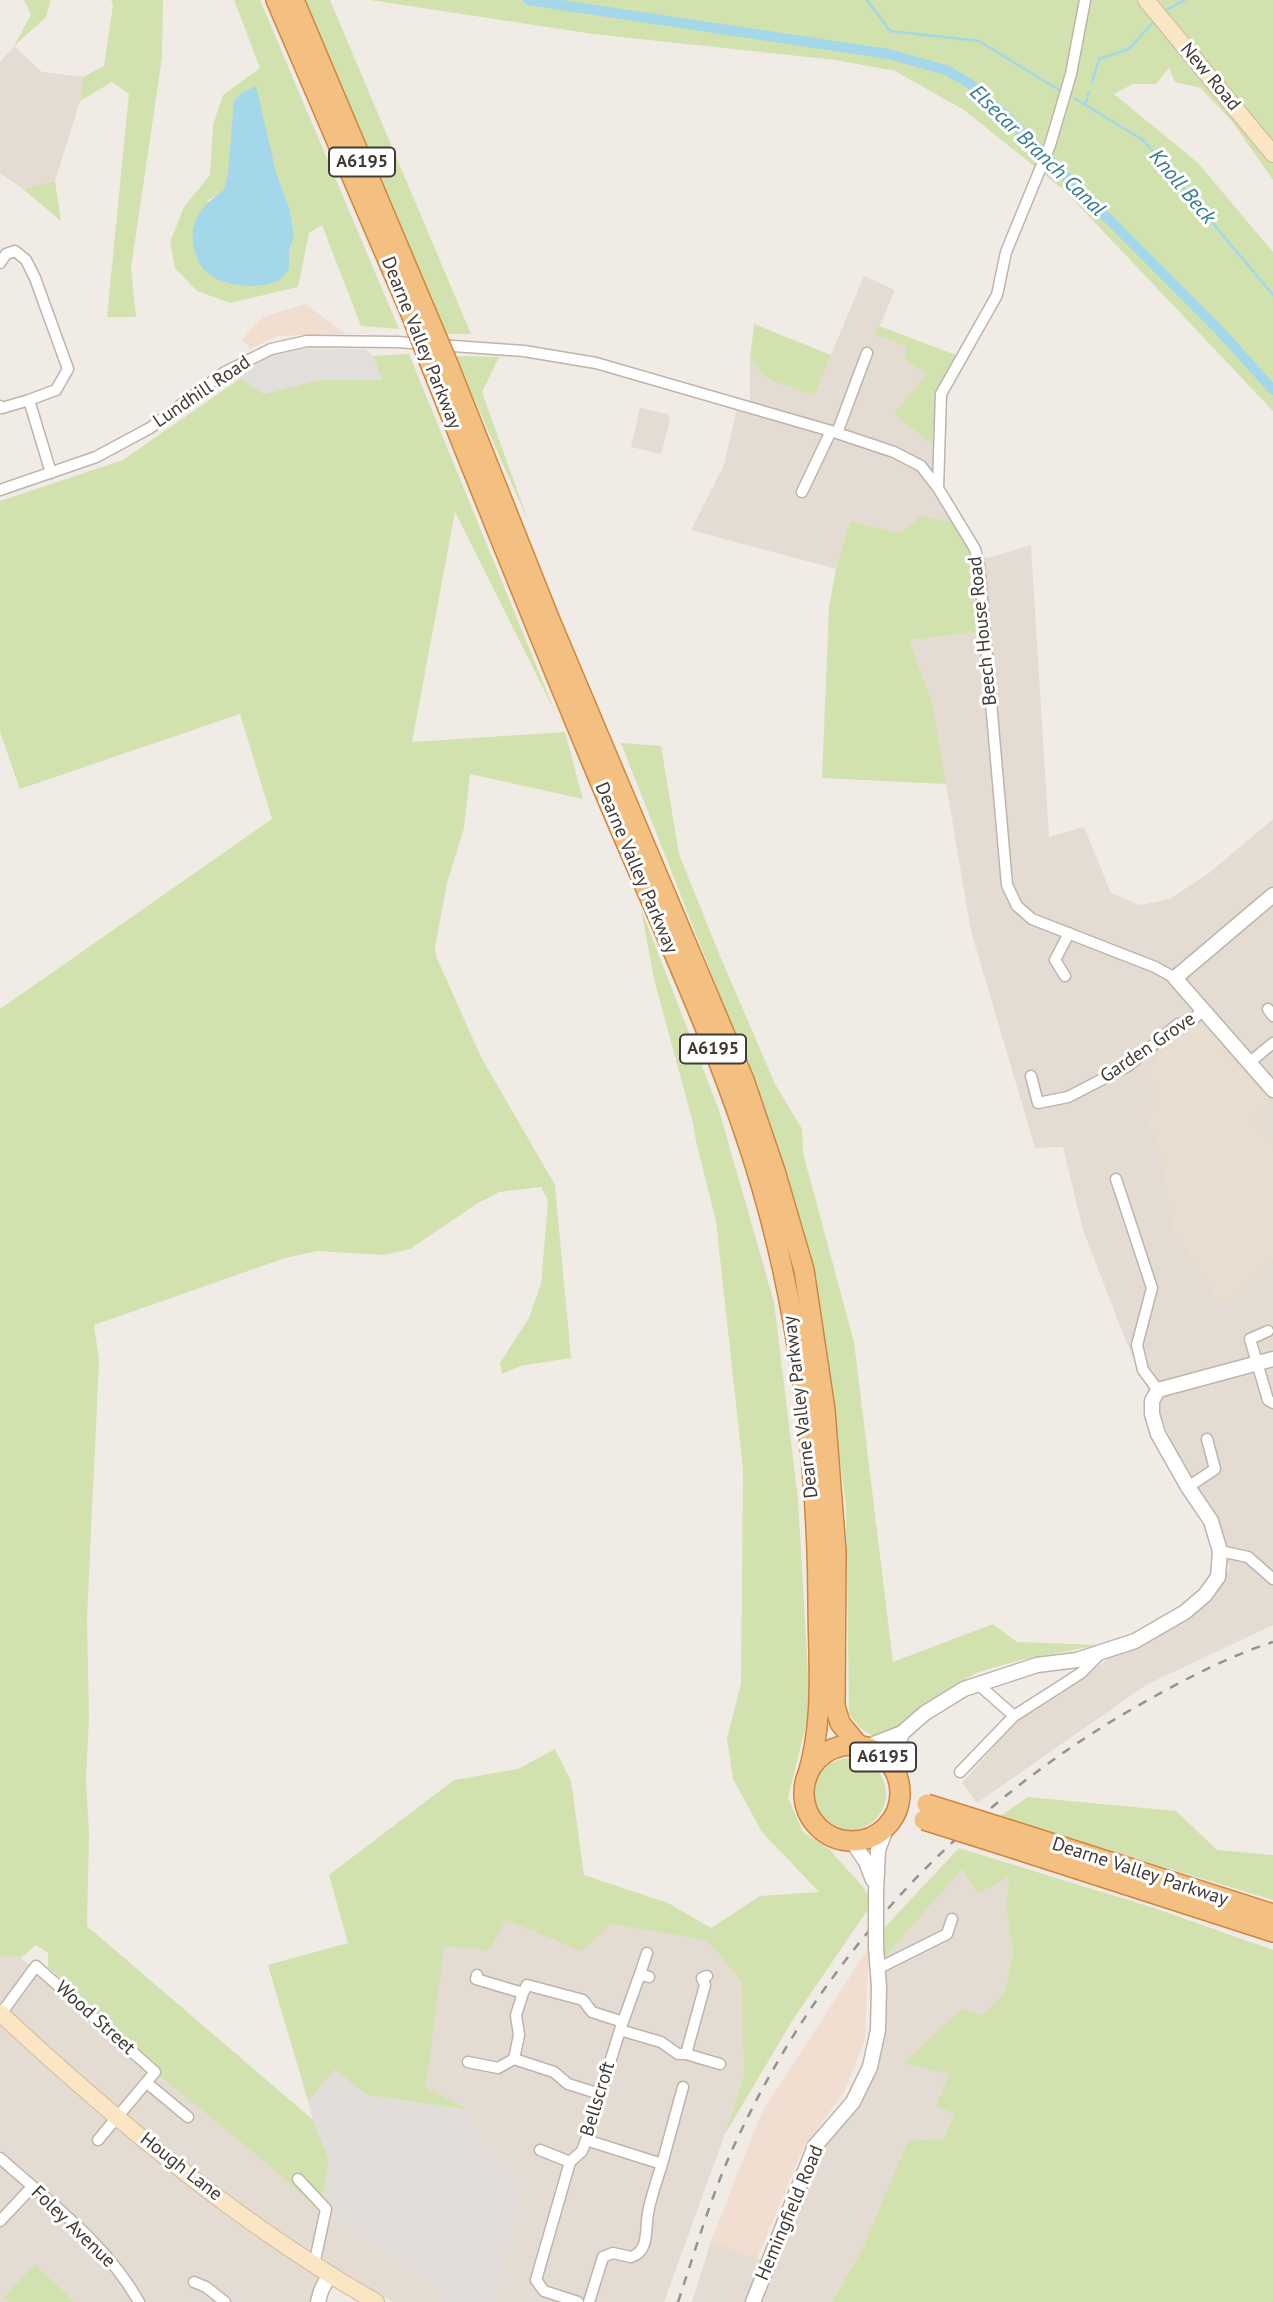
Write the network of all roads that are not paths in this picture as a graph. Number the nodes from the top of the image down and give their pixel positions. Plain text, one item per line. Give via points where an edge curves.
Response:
1 (276, 0) edge
2 (1084, 0) edge
3 (1154, 10) edge
4 (292, 11) edge
5 (1273, 154) edge
6 (3, 259) edge
7 (457, 346) joint
8 (867, 353) dead end
9 (439, 364) junction
10 (29, 400) junction
11 (1, 407) edge
12 (834, 432) junction
13 (51, 473) junction
14 (938, 488) junction
15 (0, 490) edge
16 (803, 492) dead end
17 (1273, 895) edge
18 (1069, 933) junction
19 (1065, 976) dead end
20 (1175, 978) junction
21 (1203, 1010) junction
22 (1273, 1043) edge
23 (1250, 1062) junction
24 (1031, 1076) dead end
25 (1273, 1090) edge
26 (1116, 1179) dead end
27 (1268, 1331) dead end
28 (1273, 1359) edge
29 (1258, 1363) junction
30 (1158, 1390) junction
31 (1273, 1403) edge
32 (1207, 1439) dead end
33 (1188, 1487) junction
34 (1220, 1550) junction
35 (1273, 1579) edge
36 (1101, 1654) junction
37 (979, 1685) junction
38 (1014, 1716) junction
39 (902, 1733) junction
40 (862, 1747) junction
41 (960, 1772) dead end
42 (895, 1773) junction
43 (807, 1777) junction
44 (926, 1812) junction
45 (889, 1823) junction
46 (1008, 1838) junction
47 (852, 1841) junction
48 (876, 1890) junction
49 (1273, 1914) edge
50 (952, 1919) dead end
51 (1273, 1931) edge
52 (647, 1953) dead end
53 (877, 1969) junction
54 (477, 1975) dead end
55 (707, 1976) dead end
56 (523, 1993) junction
57 (0, 2014) edge
58 (621, 2026) junction
59 (686, 2054) junction
60 (514, 2059) junction
61 (468, 2062) dead end
62 (720, 2064) dead end
63 (147, 2083) junction
64 (683, 2087) dead end
65 (600, 2094) junction
66 (188, 2117) dead end
67 (118, 2118) junction
68 (98, 2140) dead end
69 (586, 2140) junction
70 (540, 2150) dead end
71 (0, 2158) edge
72 (570, 2162) junction
73 (662, 2164) junction
74 (298, 2179) dead end
75 (32, 2187) junction
76 (0, 2221) edge
77 (314, 2265) junction
78 (329, 2275) junction
79 (194, 2282) dead end
80 (139, 2302) edge
81 (225, 2302) edge
82 (318, 2302) edge
83 (376, 2302) edge
84 (578, 2302) edge
85 (589, 2302) edge
86 (753, 2302) edge

1 - 4 highway, Dearne Valley Parkway / A6195
2 - 14 street via 1071,74 1050,145 1006,252 997,295 941,394
3 - 5 main road, New Road
4 - 9 highway, Dearne Valley Parkway / A6195, bridge
6 - 10 street via 15,251 26,260 68,369 56,390
7 - 12 street, Beech House Road via 596,363
7 - 13 street, Lundhill Road via 307,341 271,349 225,372 150,428 96,457
8 - 12 street
9 - 40 highway, Dearne Valley Parkway / A6195 via 739,1068 775,1171 804,1270 825,1410 836,1550 835,1706 840,1723
9 - 43 highway, Dearne Valley Parkway / A6195 via 537,631 722,1070 755,1167 785,1283 804,1403 816,1535 819,1714
10 - 11 street
10 - 13 street
12 - 14 street, Beech House Road via 921,466
12 - 16 street
13 - 15 street, Lundhill Road
14 - 18 street, Beech House Road via 975,549 979,565 1007,886 1017,906 1032,919
17 - 20 street
18 - 19 street via 1055,960
18 - 20 street, Beech House Road
20 - 21 street
21 - 23 street
21 - 24 street, Garden Grove via 1189,1022 1178,1024 1128,1066 1068,1097 1038,1102
22 - 23 street
23 - 25 street
26 - 30 street via 1152,1289 1137,1345 1143,1370
27 - 29 street via 1250,1339
28 - 29 street
29 - 30 street
29 - 31 street via 1268,1400
30 - 33 street via 1152,1401 1158,1434
32 - 33 street via 1215,1469
33 - 34 street via 1211,1521
34 - 35 street via 1248,1557
34 - 36 street via 1218,1577 1195,1604 1135,1641
36 - 37 street via 1037,1665
36 - 38 street via 1081,1674
37 - 38 street
37 - 39 street via 925,1713
38 - 41 street
39 - 40 street
39 - 42 street via 894,1758
40 - 42 highway, A6195 via 882,1756
40 - 43 highway, A6195 via 827,1752
42 - 44 highway, Dearne Valley Parkway / A6195
42 - 45 highway, A6195 via 900,1798
43 - 47 highway, A6195 via 805,1800 813,1821 831,1836
44 - 45 highway, Dearne Valley Parkway / A6195
44 - 46 highway, Dearne Valley Parkway / A6195, bridge
45 - 47 highway, A6195 via 871,1837
45 - 48 street, Hemingfield Road via 879,1843
46 - 49 highway, Dearne Valley Parkway / A6195
46 - 51 highway, Dearne Valley Parkway / A6195
47 - 48 street, Hemingfield Road
48 - 53 street, Hemingfield Road, bridge
50 - 53 street via 947,1934
52 - 58 street, Bellscroft via 645,1976
53 - 86 street, Hemingfield Road via 878,2030 870,2067 853,2102 815,2146
54 - 56 street via 476,1979
55 - 59 street via 702,1978 705,1985
56 - 58 street via 527,1985 583,2000 592,2011
56 - 60 street via 516,2015 519,2035
57 - 63 street, Wood Street via 33,1966 39,1968 155,2072
57 - 67 main road, Hough Lane
58 - 59 street
58 - 65 street, Bellscroft
59 - 62 street
60 - 61 street via 498,2068
60 - 65 street
63 - 66 street
63 - 67 street
64 - 73 street
65 - 69 street, Bellscroft
67 - 68 street
67 - 77 main road, Hough Lane
69 - 72 street, Bellscroft
69 - 73 street
70 - 72 street
71 - 75 street, Foley Avenue
72 - 84 street, Bellscroft via 536,2280 541,2295
73 - 85 street via 640,2252 631,2257 613,2253 603,2257
74 - 77 street via 326,2209
75 - 76 street
75 - 80 street, Foley Avenue via 93,2242
77 - 78 main road, Hough Lane
78 - 82 street
78 - 83 main road, Hough Lane
79 - 81 street

